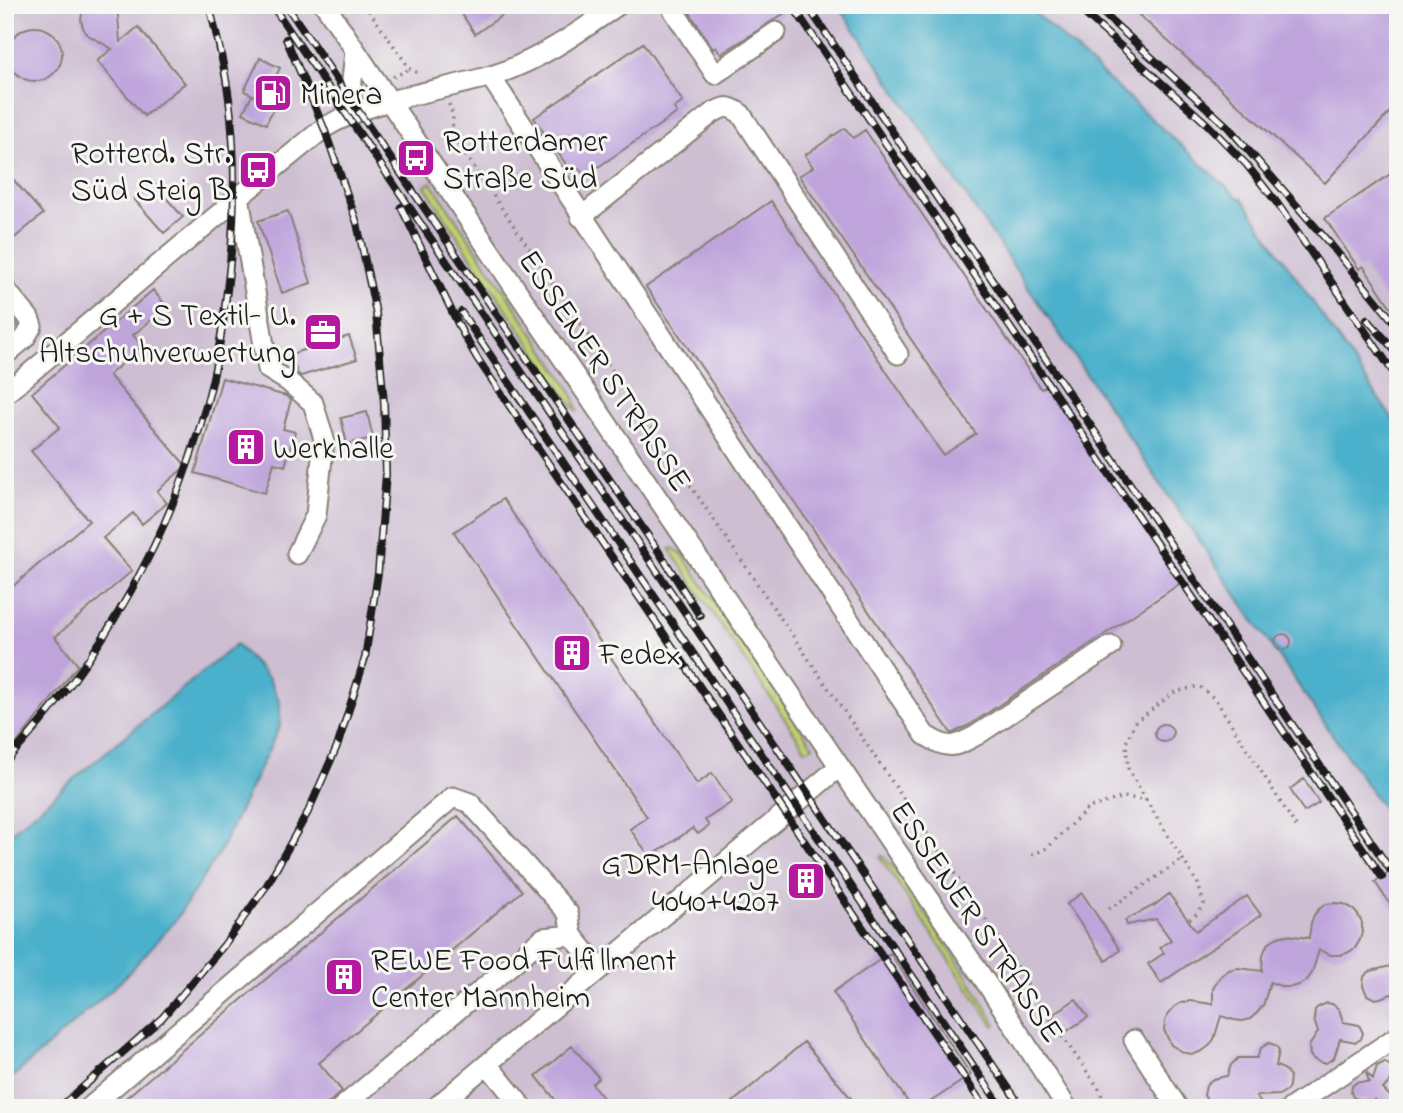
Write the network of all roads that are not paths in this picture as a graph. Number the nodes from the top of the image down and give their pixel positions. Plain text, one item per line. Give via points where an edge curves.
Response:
1 (325, 5) edge
2 (618, 5) edge
3 (670, 5) edge
4 (776, 32) dead end
5 (355, 51) junction
6 (490, 76) junction
7 (390, 102) junction
8 (347, 116) junction
9 (239, 197) junction
10 (581, 216) junction
11 (5, 289) edge
12 (898, 354) dead end
13 (5, 355) edge
14 (6, 393) edge
15 (297, 554) dead end
16 (1111, 646) dead end
17 (839, 767) junction
18 (572, 935) junction
19 (600, 969) junction
20 (1398, 1036) edge
21 (1134, 1040) dead end
22 (487, 1064) junction
23 (1293, 1107) edge
24 (89, 1108) edge
25 (341, 1108) edge
26 (435, 1108) edge
27 (523, 1108) edge
28 (1067, 1108) edge
29 (1178, 1108) edge

1 - 5 street, ESSENER STRASSE
2 - 6 street via 563,43
3 - 4 street via 715,74
5 - 7 street, ESSENER STRASSE
5 - 8 street
6 - 7 street
6 - 10 street
7 - 8 street
7 - 17 street, ESSENER STRASSE
8 - 9 street via 324,128
9 - 14 street
9 - 15 street via 268,369 313,403 324,439 316,514
10 - 12 street via 711,114 732,108 741,114
10 - 16 street via 925,735 947,746 960,744
11 - 13 street via 32,326
17 - 19 street
17 - 28 street, ESSENER STRASSE
18 - 19 street
18 - 24 street via 568,913 470,803 453,797
18 - 25 street via 543,938
19 - 22 street
20 - 23 street
21 - 29 street
22 - 26 street
22 - 27 street

